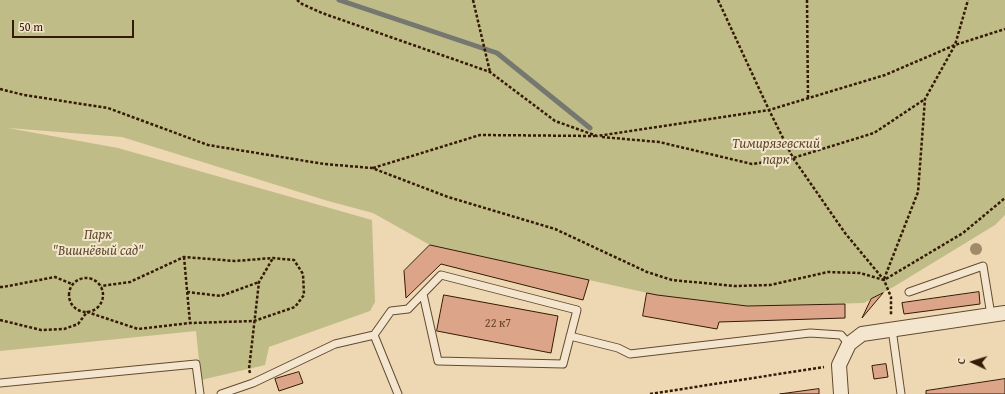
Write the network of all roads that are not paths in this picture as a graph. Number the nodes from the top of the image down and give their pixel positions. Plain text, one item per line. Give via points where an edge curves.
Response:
1 (909, 292) dead end
2 (423, 294) junction
3 (1005, 313) edge
4 (991, 315) junction
5 (892, 329) junction
6 (374, 335) junction
7 (570, 336) junction
8 (849, 344) junction
9 (0, 383) edge
10 (200, 394) edge
11 (221, 394) edge
12 (398, 394) edge
13 (841, 394) edge
14 (901, 394) edge

1 - 4 lane via 983,266
2 - 6 lane via 408,309 391,311
2 - 7 lane via 441,275 577,310
2 - 7 lane via 438,361 563,364
3 - 4 street
4 - 5 street
5 - 8 street via 862,334
5 - 14 lane
6 - 11 lane via 335,344 253,383
6 - 12 lane
7 - 8 lane via 618,348 630,354 810,333 841,335
8 - 13 street via 839,364
9 - 10 lane via 196,364

